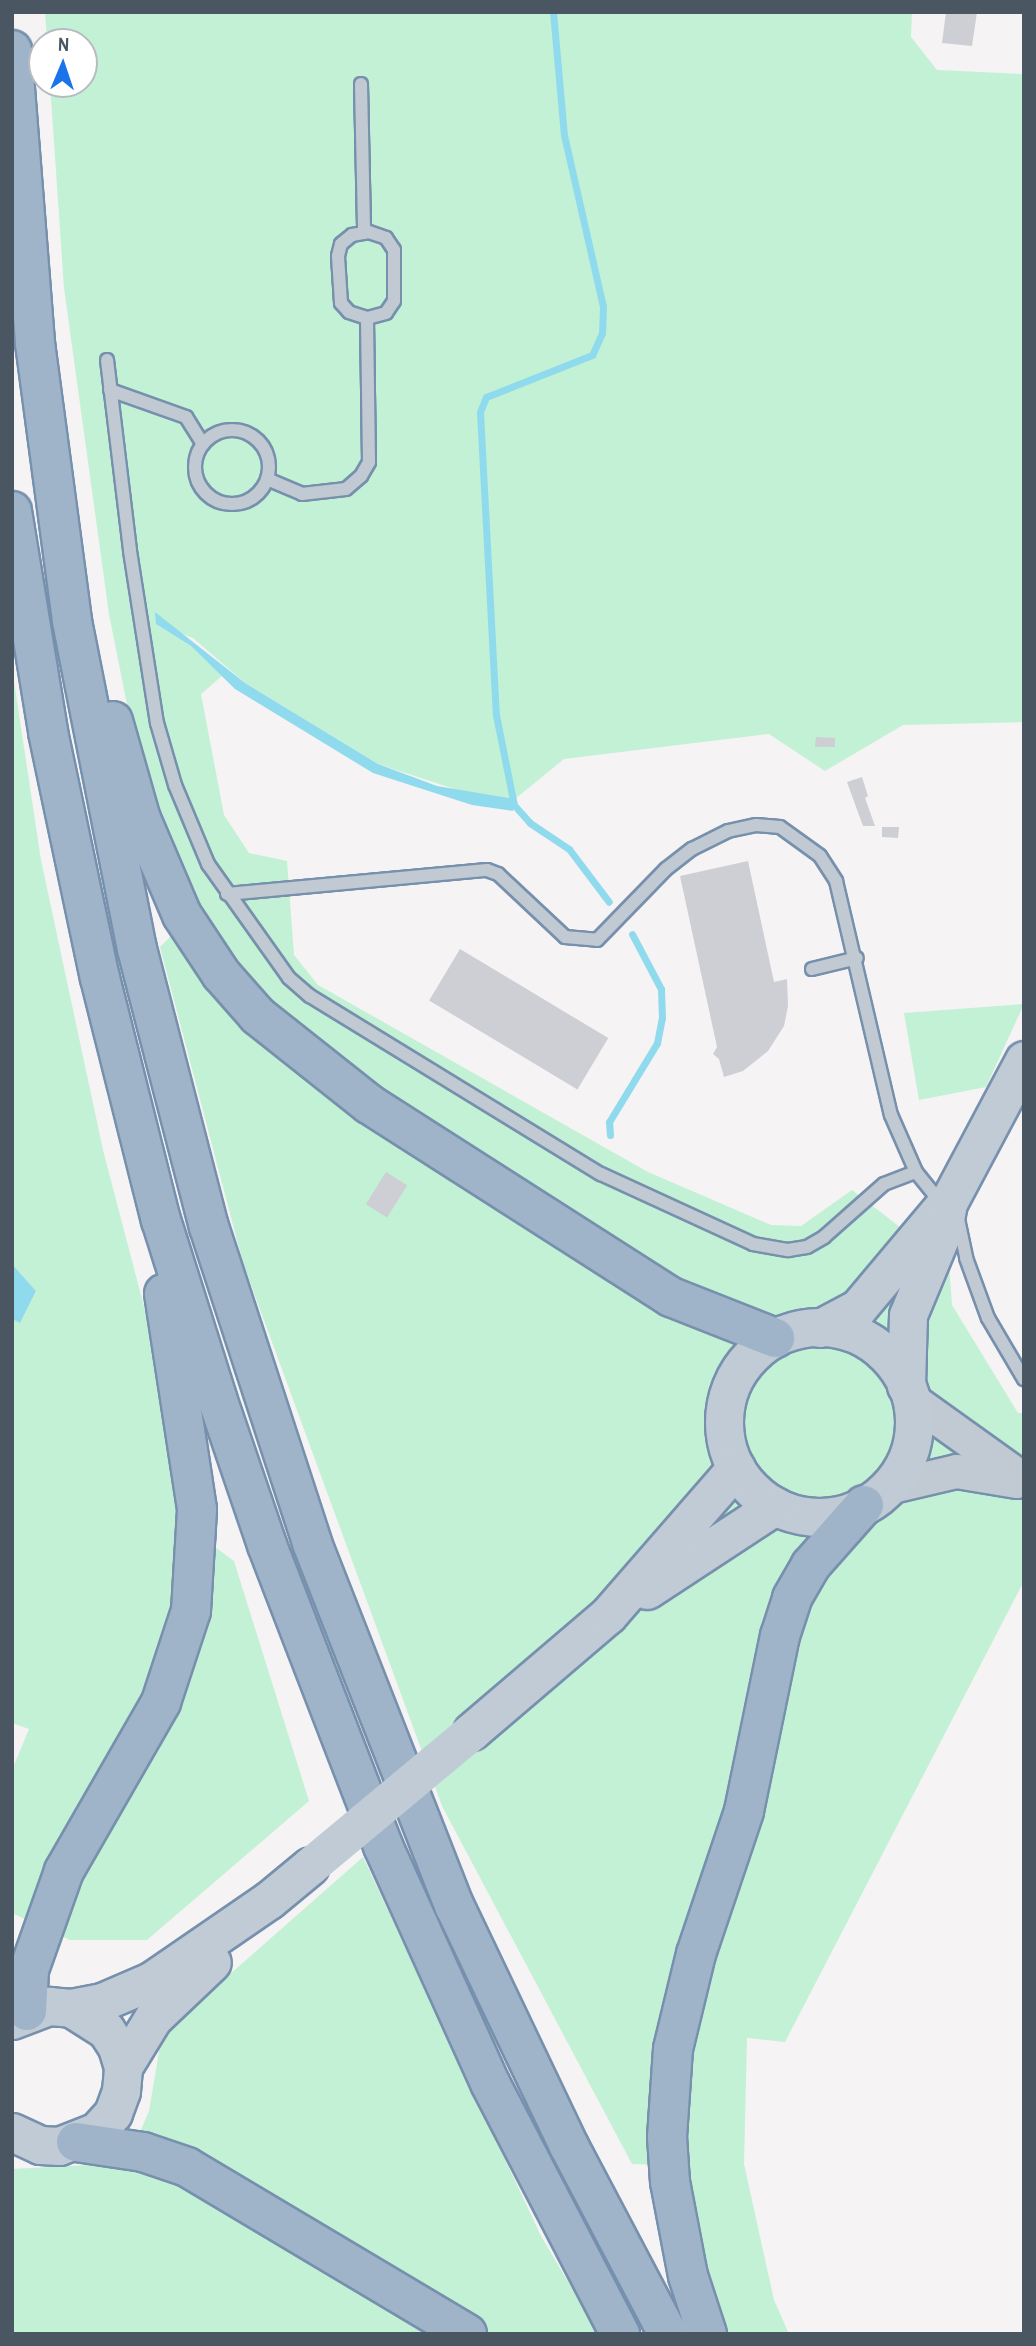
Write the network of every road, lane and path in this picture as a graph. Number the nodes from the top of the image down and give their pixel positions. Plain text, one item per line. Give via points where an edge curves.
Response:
1 (12, 50) edge
2 (361, 84) dead end
3 (364, 233) junction
4 (367, 318) junction
5 (107, 360) dead end
6 (110, 390) junction
7 (203, 443) junction
8 (267, 479) junction
9 (52, 488) junction
10 (12, 511) edge
11 (227, 894) junction
12 (857, 958) junction
13 (812, 969) dead end
14 (1024, 1060) edge
15 (916, 1172) junction
16 (948, 1203) junction
17 (161, 1220) junction
18 (820, 1328) junction
19 (775, 1338) junction
20 (1024, 1379) edge
21 (909, 1392) junction
22 (736, 1468) junction
23 (1024, 1482) edge
24 (876, 1496) junction
25 (775, 1506) junction
26 (608, 1615) junction
27 (269, 1900) junction
28 (71, 2008) junction
29 (20, 2015) edge
30 (122, 2067) junction
31 (16, 2140) edge
32 (76, 2142) junction
33 (467, 2334) edge
34 (620, 2334) edge
35 (668, 2334) edge
36 (707, 2334) edge

1 - 9 highway via 34,343
2 - 3 lane
3 - 4 lane via 341,244 338,256 341,303 349,312
3 - 4 lane via 386,238 394,250 394,301 387,313
4 - 8 lane via 369,462 361,477 346,489 302,494
5 - 6 lane
6 - 7 lane via 186,417
6 - 11 lane via 157,723 192,833
7 - 8 lane via 225,431 250,435 266,454
7 - 8 lane via 197,454 196,477 219,502 252,498
9 - 19 highway via 76,524 107,696 141,819 182,915 221,974 286,1041 369,1104 671,1297
9 - 35 highway via 88,711 158,1041 209,1227 280,1450 359,1669 456,1907 569,2146
10 - 17 highway via 67,824
11 - 12 lane via 487,870 498,874 565,937 597,940 666,869 692,849 729,831 756,825 780,827 820,856 836,881
11 - 15 lane via 289,978 310,996 601,1174 753,1244 788,1250 807,1247 884,1184
12 - 13 lane
12 - 15 lane via 891,1115
14 - 16 main road
15 - 16 lane
16 - 18 main road via 858,1308
16 - 20 lane via 959,1222 966,1258 988,1318
16 - 21 main road via 943,1231 908,1315
17 - 29 highway via 156,1259 197,1509 191,1611 161,1702 64,1871 29,1970
17 - 34 highway via 267,1545 383,1846 490,2083
18 - 19 main road
18 - 21 main road via 869,1342 892,1362
19 - 22 main road via 747,1361 730,1391 724,1432
21 - 23 street
21 - 24 main road via 914,1427 910,1449
22 - 25 main road via 750,1487
22 - 26 main road
23 - 24 street via 957,1471
24 - 25 main road via 816,1517
24 - 36 highway via 811,1565 792,1598 744,1811 695,1954 673,2049 667,2137 670,2182 688,2276
25 - 26 main road
26 - 27 main road, bridge
27 - 28 main road via 151,1981 102,2002
27 - 30 main road via 153,2018
28 - 29 main road
28 - 30 main road via 106,2030
30 - 32 main road via 121,2091 113,2113 97,2131
31 - 32 main road via 59,2146
32 - 33 highway via 143,2152 187,2167

